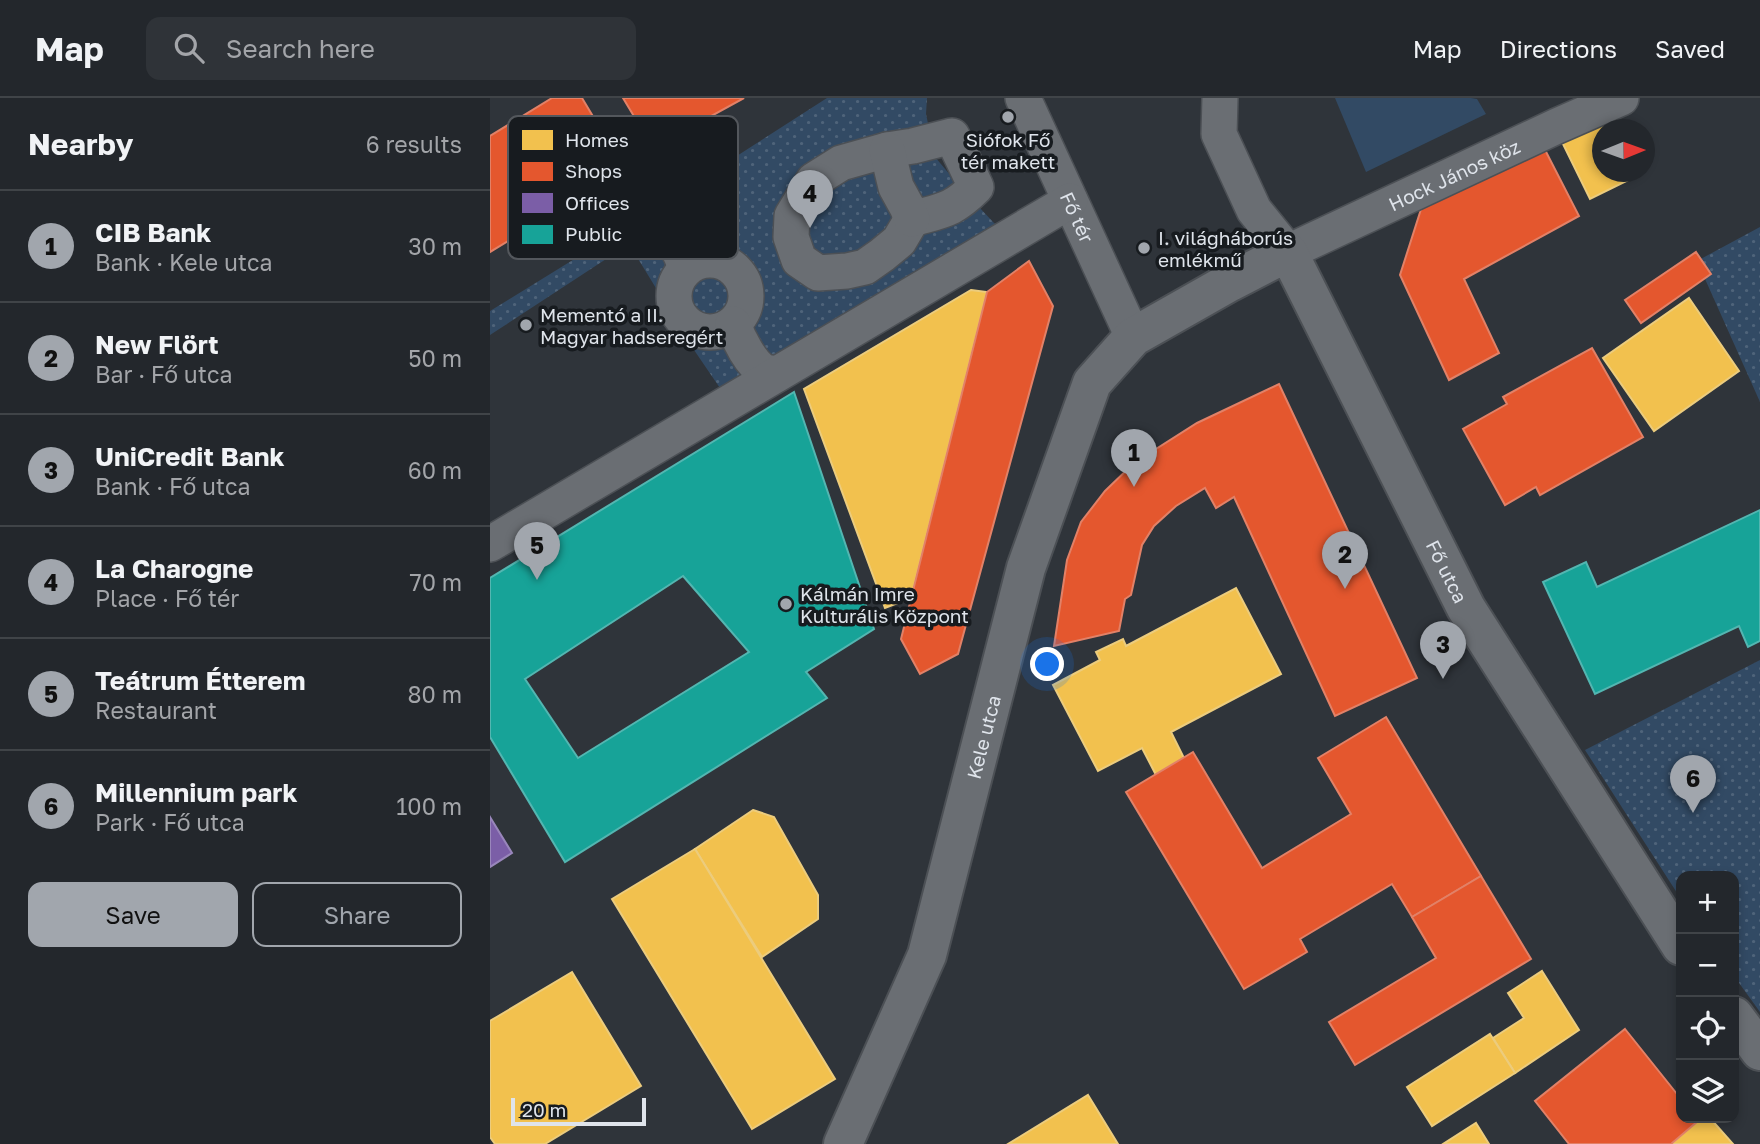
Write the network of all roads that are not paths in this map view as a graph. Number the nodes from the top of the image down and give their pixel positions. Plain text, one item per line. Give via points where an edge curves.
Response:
1 (1023, 98) edge
2 (1220, 98) edge
3 (1621, 98) edge
4 (887, 150) junction
5 (1070, 201) junction
6 (912, 219) junction
7 (1288, 252) junction
8 (683, 259) edge
9 (686, 268) junction
10 (842, 271) junction
11 (869, 320) junction
12 (733, 324) junction
13 (1133, 337) junction
14 (776, 374) junction
15 (490, 544) edge
16 (1676, 938) edge
17 (1739, 1023) edge
18 (1760, 1051) edge
19 (843, 1144) edge

1 - 5 street, Fő tér
2 - 7 street via 1219,134 1254,209
3 - 7 street, Hock János köz
4 - 6 street via 895,187
4 - 6 street via 952,136 976,187 948,209
4 - 10 street via 841,163 814,180 792,216 791,237 799,260 818,273
5 - 11 street
5 - 13 street, Fő tér
6 - 10 street via 899,242 883,255 865,267
7 - 13 street, Kele utca
7 - 16 street, Fő utca via 1466,608
8 - 9 street
9 - 12 street via 675,290 682,318 708,332
9 - 12 street via 709,260 736,271 744,285 745,303
10 - 11 street via 852,302
11 - 14 street
12 - 14 street via 749,356 765,372
13 - 19 street, Kele utca via 1092,383 1026,568 927,955
14 - 15 street
17 - 18 street

